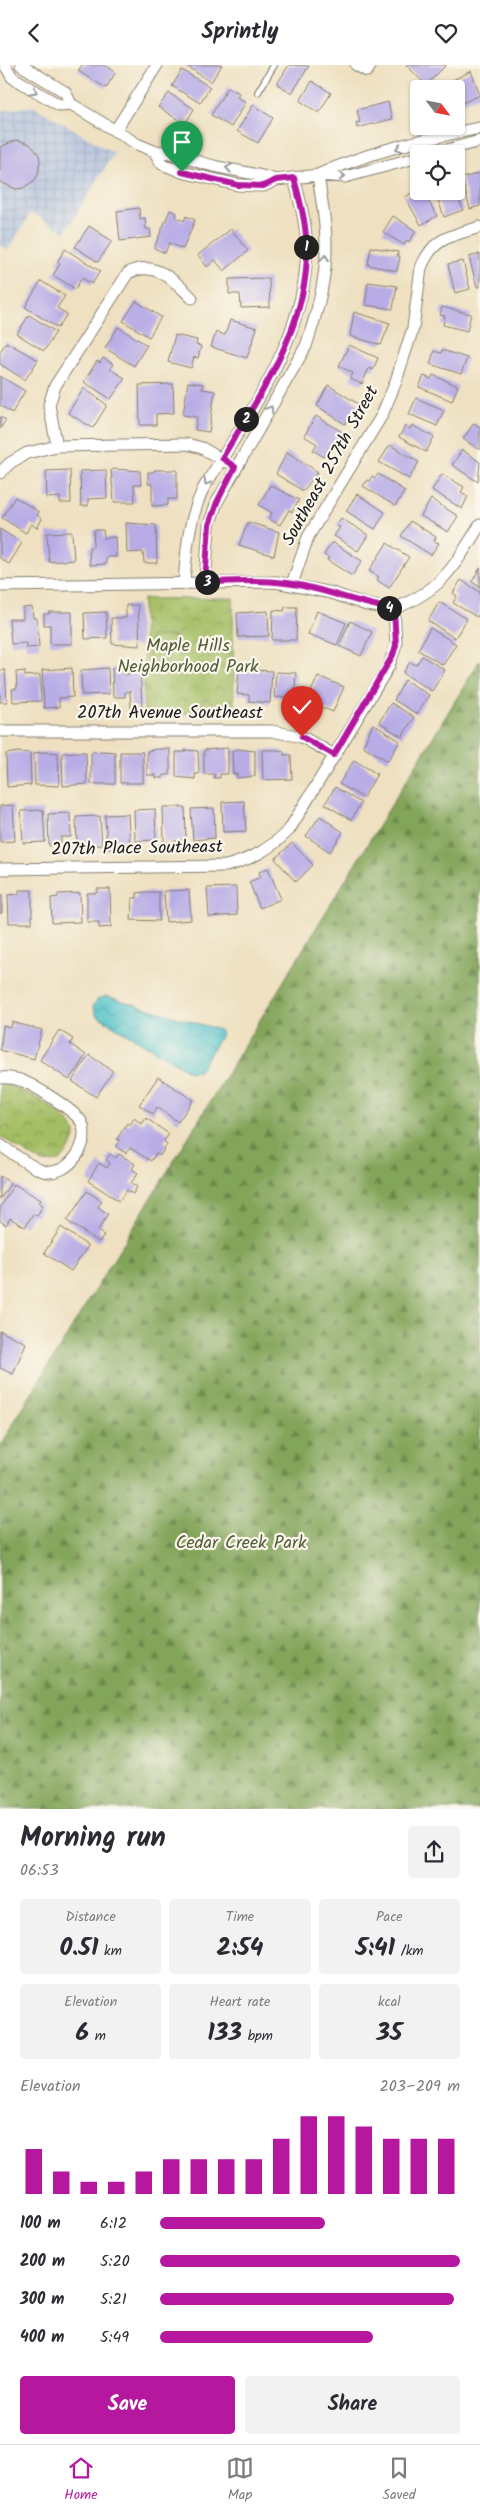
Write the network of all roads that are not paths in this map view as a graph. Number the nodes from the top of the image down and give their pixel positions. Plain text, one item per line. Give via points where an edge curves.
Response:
1 (5, 65) edge
2 (21, 65) edge
3 (157, 65) edge
4 (274, 65) edge
5 (356, 65) edge
6 (369, 68) edge
7 (258, 92) dead end
8 (71, 104) junction
9 (480, 128) edge
10 (115, 131) junction
11 (480, 141) edge
12 (465, 145) edge
13 (410, 159) edge
14 (318, 175) junction
15 (294, 178) junction
16 (480, 227) edge
17 (192, 298) dead end
18 (57, 446) junction
19 (222, 458) junction
20 (235, 467) junction
21 (0, 473) edge
22 (480, 525) edge
23 (184, 582) junction
24 (205, 582) junction
25 (292, 584) junction
26 (0, 586) edge
27 (394, 609) junction
28 (0, 731) edge
29 (334, 755) junction
30 (0, 869) edge
31 (0, 1078) edge
32 (0, 1145) edge

1 -> 8 street via 12,77 59,105
2 - 8 street via 66,92
3 - 10 street
4 - 7 lane
5 - 6 street
8 - 10 street
9 -> 14 street via 340,165
10 - 15 street via 154,151 166,151 276,180
11 - 12 street
14 -> 13 street via 345,177
14 - 15 street
20 -> 14 street via 293,372 315,318 326,244
15 - 19 street via 306,228 301,298 283,353
16 - 25 street, Southeast 257th Street via 446,237 430,251 421,269 413,328 395,384 382,415 308,537
17 - 18 street via 174,280 151,268 138,267 128,273 55,387 49,405
18 - 19 street via 187,444
18 - 21 street via 27,453
19 - 20 street
19 -> 23 street via 203,489 189,525
20 - 24 street via 209,525
22 - 27 street via 439,583 426,594
23 - 24 street
23 - 26 street
24 - 25 street
25 - 27 street via 367,605
27 - 29 street, 207th Place Southeast via 396,645 393,655
28 - 29 street, 207th Avenue Southeast via 272,731 302,737
29 - 30 street, 207th Place Southeast via 289,830 270,848 249,860 226,867
31 - 32 street via 24,1081 76,1115 83,1128 84,1141 72,1161 52,1171 44,1171

